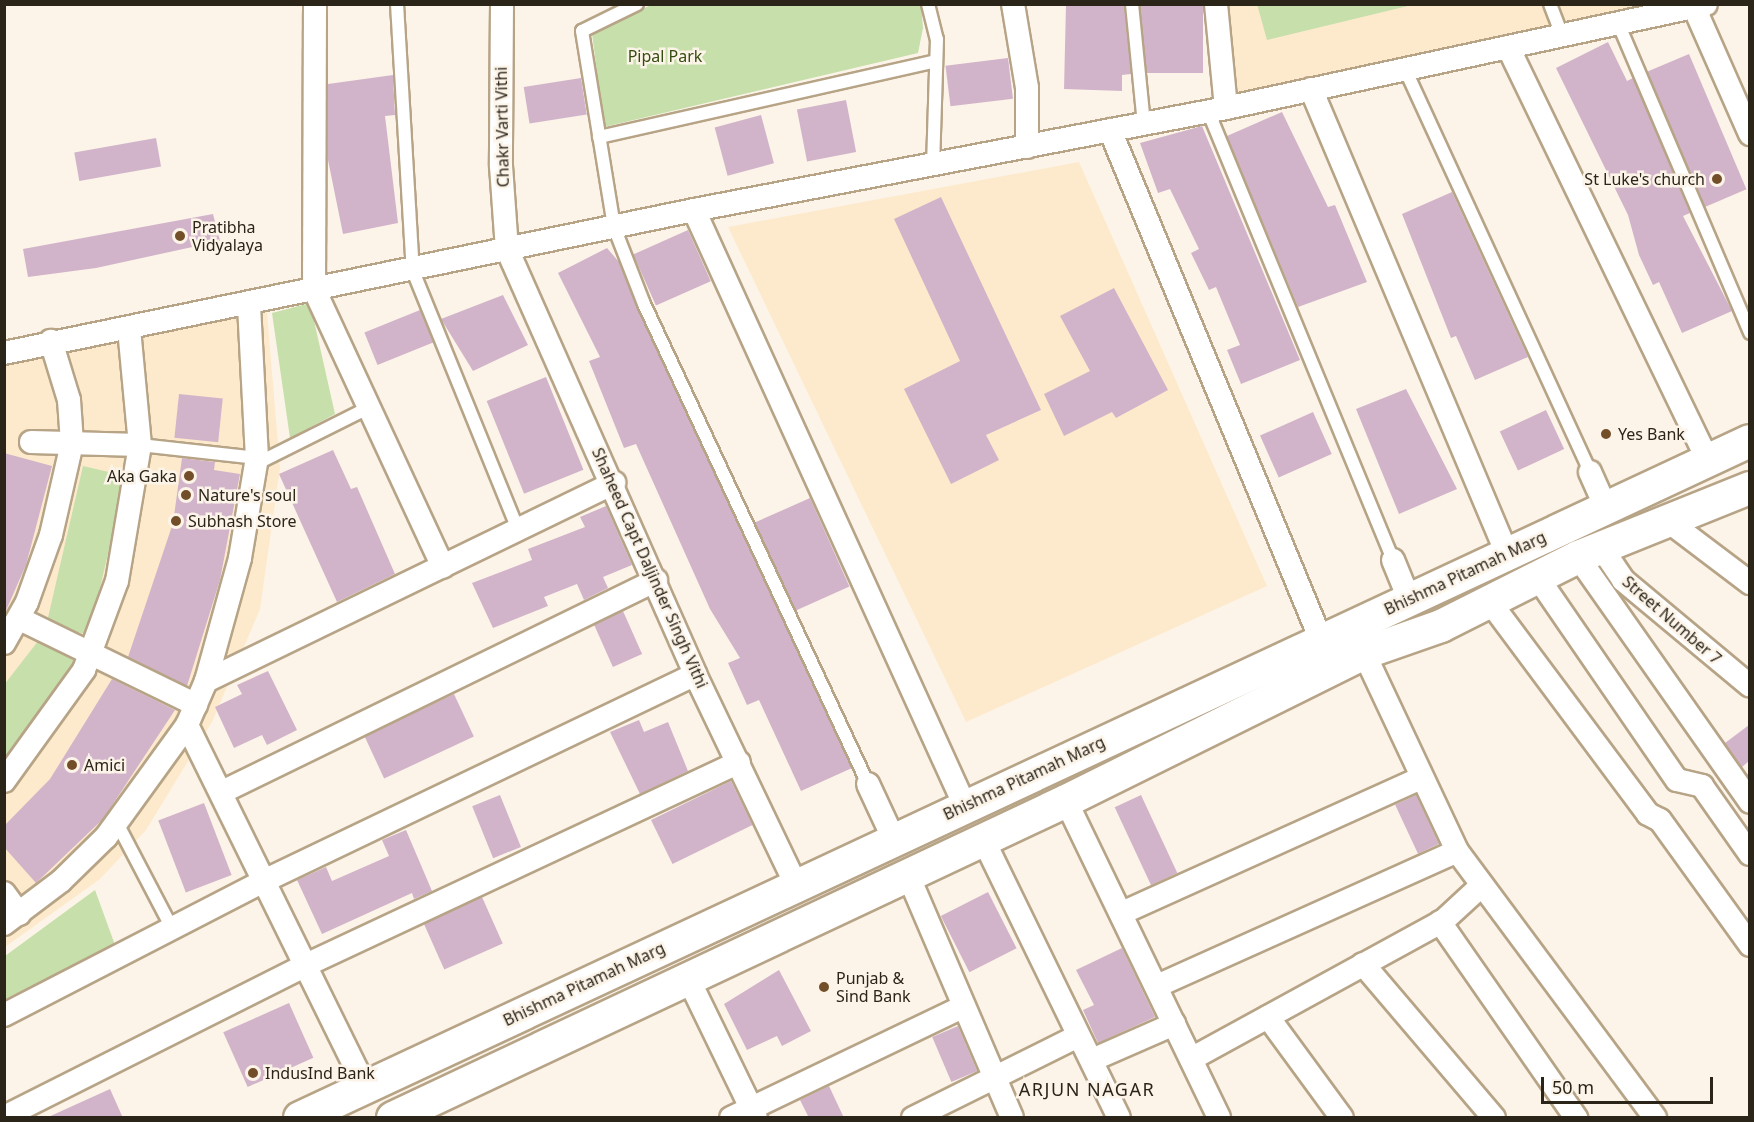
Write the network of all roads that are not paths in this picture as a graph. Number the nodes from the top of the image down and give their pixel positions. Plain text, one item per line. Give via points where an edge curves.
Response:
1 (315, 4) edge
2 (397, 4) edge
3 (502, 4) edge
4 (637, 4) edge
5 (928, 4) edge
6 (1013, 4) edge
7 (1132, 4) edge
8 (1216, 4) edge
9 (1550, 4) edge
10 (1700, 6) edge
11 (1618, 23) junction
12 (1562, 35) junction
13 (1508, 47) junction
14 (936, 61) junction
15 (1405, 69) junction
16 (1311, 89) junction
17 (1217, 109) junction
18 (1143, 124) junction
19 (1110, 130) junction
20 (1749, 134) edge
21 (599, 137) junction
22 (1027, 147) junction
23 (933, 164) junction
24 (694, 210) junction
25 (614, 227) junction
26 (507, 249) junction
27 (413, 271) junction
28 (314, 289) junction
29 (249, 304) junction
30 (129, 329) junction
31 (1749, 333) edge
32 (51, 341) junction
33 (4, 353) edge
34 (370, 407) junction
35 (1749, 441) edge
36 (31, 442) dead end
37 (72, 443) junction
38 (140, 446) junction
39 (1708, 460) junction
40 (256, 461) junction
41 (1590, 472) joint
42 (614, 483) junction
43 (1748, 489) edge
44 (1606, 508) junction
45 (1668, 521) junction
46 (518, 529) junction
47 (1589, 552) junction
48 (1507, 554) junction
49 (1393, 560) joint
50 (442, 567) junction
51 (1538, 578) junction
52 (656, 580) junction
53 (1749, 583) edge
54 (1409, 599) junction
55 (1490, 602) junction
56 (20, 619) junction
57 (1322, 640) junction
58 (4, 643) edge
59 (1364, 653) junction
60 (92, 657) junction
61 (696, 674) junction
62 (206, 681) junction
63 (1749, 687) edge
64 (192, 715) junction
65 (739, 762) junction
66 (1421, 778) junction
67 (4, 782) edge
68 (868, 784) joint
69 (222, 792) junction
70 (1066, 801) junction
71 (1749, 802) edge
72 (965, 806) junction
73 (117, 823) junction
74 (983, 839) junction
75 (894, 840) junction
76 (1457, 851) junction
77 (1749, 854) edge
78 (908, 874) junction
79 (266, 880) junction
80 (796, 885) junction
81 (1482, 885) junction
82 (4, 893) edge
83 (1122, 913) junction
84 (12, 919) edge
85 (1440, 922) junction
86 (172, 928) junction
87 (1749, 945) edge
88 (1364, 964) junction
89 (306, 965) junction
90 (688, 978) junction
91 (1157, 986) junction
92 (963, 1007) junction
93 (4, 1015) edge
94 (1268, 1017) junction
95 (1174, 1024) junction
96 (1078, 1036) junction
97 (1191, 1059) junction
98 (1092, 1060) junction
99 (993, 1079) junction
100 (365, 1087) junction
101 (754, 1113) edge
102 (4, 1117) edge
103 (300, 1118) edge
104 (393, 1118) edge
105 (731, 1118) edge
106 (913, 1118) edge
107 (1012, 1118) edge
108 (1119, 1118) edge
109 (1219, 1118) edge
110 (1342, 1118) edge
111 (1494, 1118) edge
112 (1576, 1118) edge
113 (1655, 1118) edge

1 - 28 street
2 - 27 lane
3 - 26 street, Chakr Varti Vithi via 501,166
4 - 21 lane via 582,31
5 - 14 lane
6 - 22 street via 1027,88
7 - 18 lane
8 - 17 street
9 - 12 lane
10 - 11 street
10 - 20 street
11 - 12 street
11 - 31 lane
12 - 13 street
13 - 15 street
13 - 39 street
14 - 21 lane
14 - 23 lane
15 - 16 street
15 - 41 lane
16 - 17 street
16 - 48 street
17 - 18 street
17 - 49 lane
18 - 19 street
19 - 22 street
19 - 57 street
21 - 25 lane
22 - 23 street
23 - 24 street
24 - 25 street
24 - 72 street
25 - 26 street
25 - 68 lane via 633,281
26 - 27 street
26 - 42 street, Shaheed Capt Daljinder Singh Vithi
27 - 28 street
27 - 46 lane
28 - 29 street
28 - 34 street
29 - 30 street
29 - 40 street
30 - 32 street
30 - 38 street
32 - 33 street
32 - 37 street via 69,400
34 - 40 lane
34 - 50 street
35 - 39 main road, Bhishma Pitamah Marg
36 - 37 street
37 - 38 street
37 - 56 street via 51,535
38 - 40 lane
38 - 60 street via 117,580
39 - 44 main road, Bhishma Pitamah Marg
40 - 62 street via 240,558
41 - 44 street
42 - 46 street
42 - 52 street, Shaheed Capt Daljinder Singh Vithi
43 - 45 main road, Bhishma Pitamah Marg
44 - 48 main road, Bhishma Pitamah Marg
45 - 47 main road, Bhishma Pitamah Marg
45 - 53 street
46 - 50 street
47 - 51 main road, Bhishma Pitamah Marg
47 - 63 street, Street Number 7
47 - 71 street
48 - 54 main road, Bhishma Pitamah Marg
49 - 54 street
50 - 62 street
51 - 55 main road, Bhishma Pitamah Marg
51 - 77 street via 1677,780 1702,786
52 - 61 street, Shaheed Capt Daljinder Singh Vithi
52 - 69 street
54 - 57 main road, Bhishma Pitamah Marg
55 - 59 main road, Bhishma Pitamah Marg
55 - 87 street via 1648,814 1660,820
56 - 58 street
56 - 60 street
57 - 72 main road, Bhishma Pitamah Marg
59 - 66 street
59 - 70 main road, Bhishma Pitamah Marg
60 - 64 street
60 - 67 street
61 - 65 street, Shaheed Capt Daljinder Singh Vithi
61 - 79 street
62 - 64 street
64 - 69 street
64 - 73 street
65 - 80 street, Shaheed Capt Daljinder Singh Vithi
65 - 89 street
66 - 76 street
66 - 83 street
68 - 75 street
69 - 79 street
70 - 74 main road, Bhishma Pitamah Marg
70 - 83 street
72 - 75 main road, Bhishma Pitamah Marg
73 - 84 street via 61,881
73 - 86 lane
74 - 78 main road, Bhishma Pitamah Marg
74 - 96 street
75 - 80 main road, Bhishma Pitamah Marg
76 - 81 street
76 - 91 street
78 - 90 main road, Bhishma Pitamah Marg
78 - 92 street
79 - 86 street
79 - 89 street
80 - 100 main road, Bhishma Pitamah Marg
81 - 85 street
81 - 113 street
82 - 84 street
83 - 91 street
85 - 88 street
85 - 112 street
86 - 93 street
88 - 94 street
88 - 111 street
89 - 100 street
89 - 102 street
90 - 101 street
90 - 104 main road, Bhishma Pitamah Marg
91 - 95 street
92 - 99 street
92 - 101 street
94 - 97 street
94 - 110 street
95 - 97 street
95 - 98 street
96 - 98 street
96 - 99 street
97 - 109 street
98 - 108 street
99 - 106 street
99 - 107 street
100 - 103 main road, Bhishma Pitamah Marg
101 - 105 street

